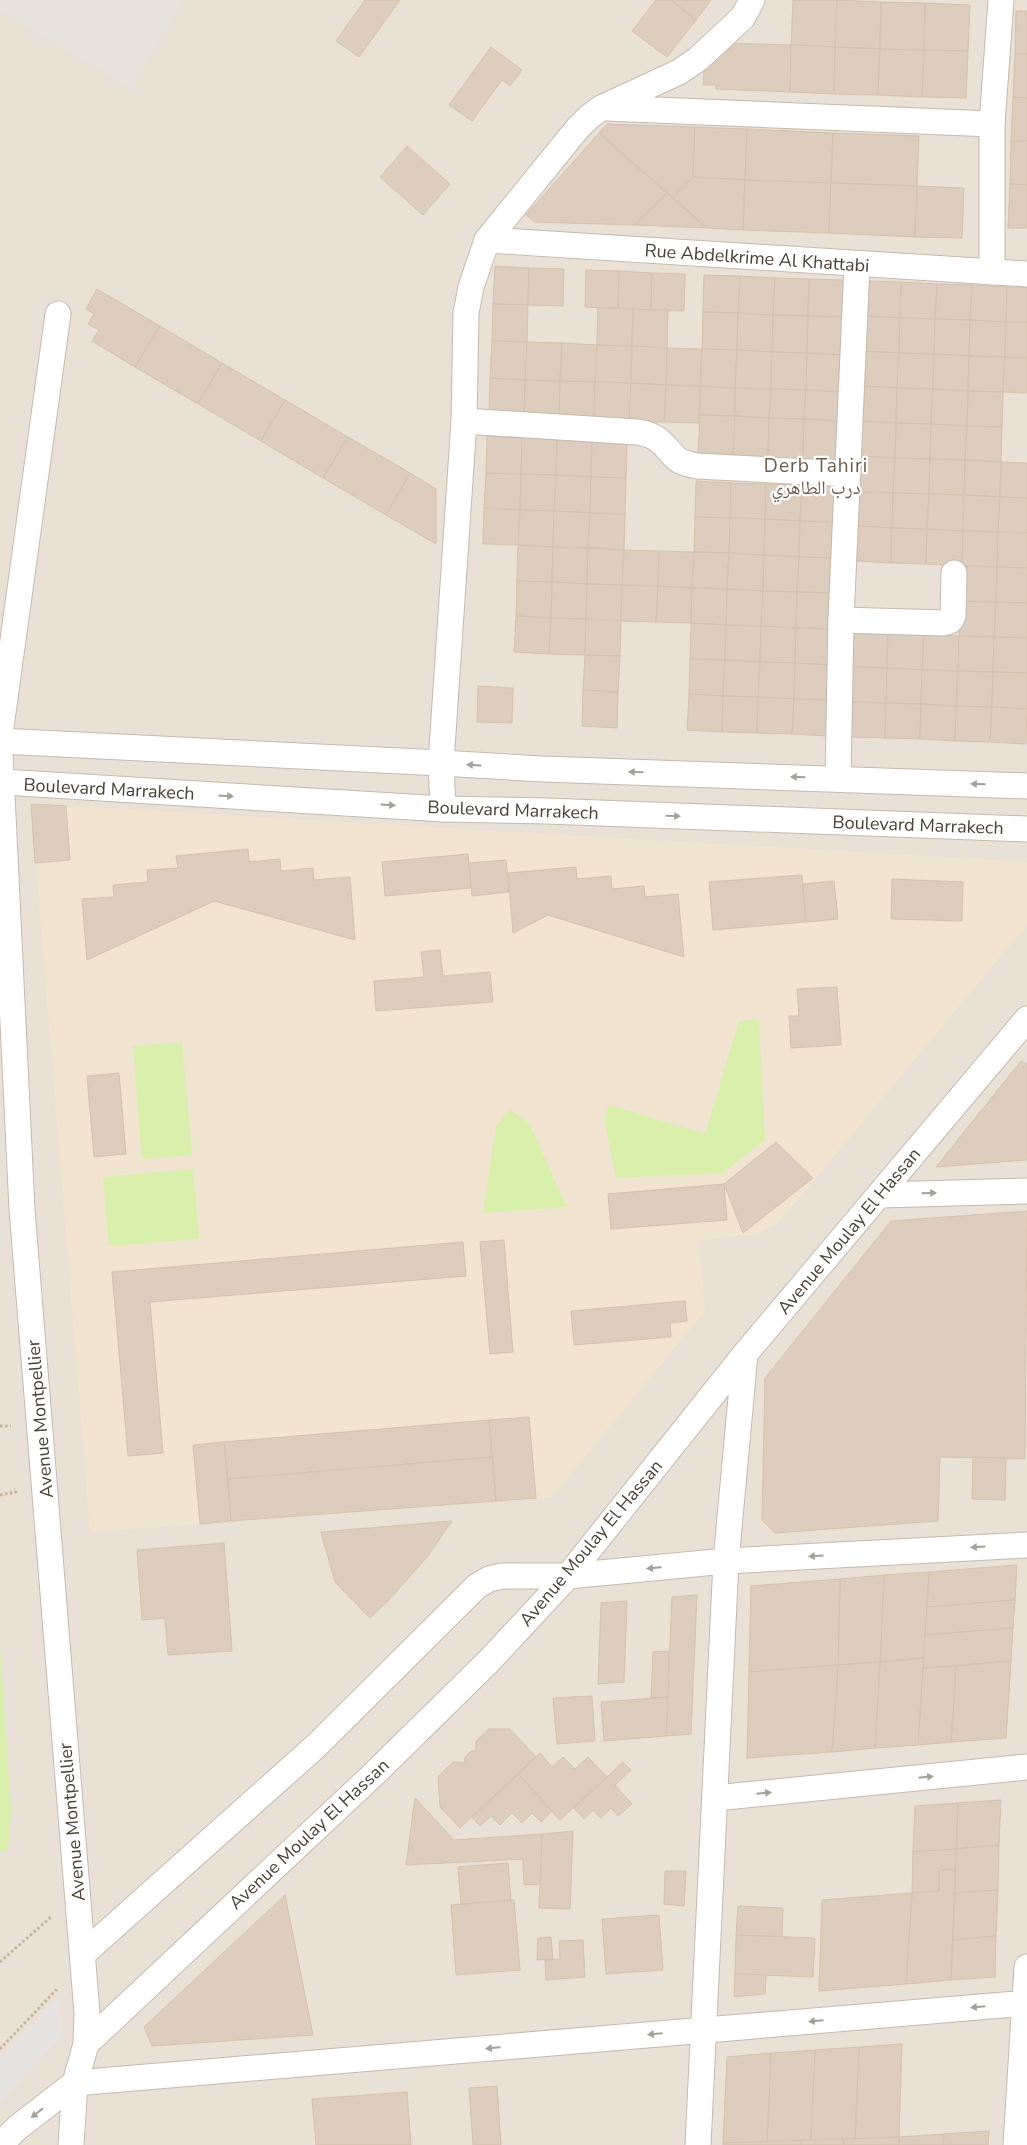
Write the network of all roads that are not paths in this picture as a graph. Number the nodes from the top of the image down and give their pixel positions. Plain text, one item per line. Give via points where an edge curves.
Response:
1 (752, 0) edge
2 (1001, 0) edge
3 (601, 108) junction
4 (992, 124) junction
5 (487, 240) junction
6 (857, 265) junction
7 (992, 272) junction
8 (1027, 274) edge
9 (58, 314) dead end
10 (464, 421) junction
11 (848, 474) junction
12 (954, 572) dead end
13 (841, 620) junction
14 (0, 734) edge
15 (0, 741) edge
16 (0, 753) edge
17 (441, 763) junction
18 (838, 778) junction
19 (1, 781) edge
20 (1027, 786) edge
21 (443, 809) junction
22 (1027, 829) edge
23 (1027, 1019) edge
24 (1027, 1191) edge
25 (880, 1195) junction
26 (745, 1354) junction
27 (1027, 1545) edge
28 (726, 1561) junction
29 (568, 1576) junction
30 (1027, 1767) edge
31 (715, 1798) junction
32 (83, 1954) junction
33 (1027, 1968) edge
34 (1026, 2003) edge
35 (703, 2030) junction
36 (86, 2044) junction
37 (75, 2083) junction
38 (0, 2145) edge
39 (71, 2145) edge
40 (698, 2145) edge
41 (1016, 2145) edge

1 - 3 street via 743,17 698,59 657,84
2 - 4 street
3 - 4 street
3 - 5 street via 576,129
4 - 7 street
5 - 6 street, Rue Abdelkrime Al Khattabi
5 - 10 street via 466,313
6 - 7 street, Rue Abdelkrime Al Khattabi
6 - 11 street
7 - 8 street, Rue Abdelkrime Al Khattabi
9 - 14 street
10 - 11 street via 637,432 649,434 662,442 683,464
10 - 17 street
11 - 13 street
12 - 13 street via 953,616 950,621
13 - 18 street
15 - 17 street
16 - 19 street, Avenue Montpellier
18 -> 17 street via 543,770
17 - 21 street
20 -> 18 street
19 -> 21 street, Boulevard Marrakech
19 - 32 street, Avenue Montpellier via 22,1210
21 -> 22 street, Boulevard Marrakech
23 - 25 street, Avenue Moulay El Hassan
25 -> 24 street
25 - 26 street, Avenue Moulay El Hassan
26 - 28 street
26 - 29 street, Avenue Moulay El Hassan
27 -> 28 street
28 -> 29 street
28 - 31 street
29 - 32 street via 502,1576 477,1586 316,1746
29 - 36 street, Avenue Moulay El Hassan via 489,1661 375,1773
31 -> 30 street
31 - 35 street
32 - 36 street, Avenue Montpellier
33 - 34 street
34 -> 35 street
34 - 41 street
35 -> 37 street
35 - 40 street
36 - 37 street, Avenue Montpellier
37 -> 38 street
37 - 39 street, Avenue Montpellier

